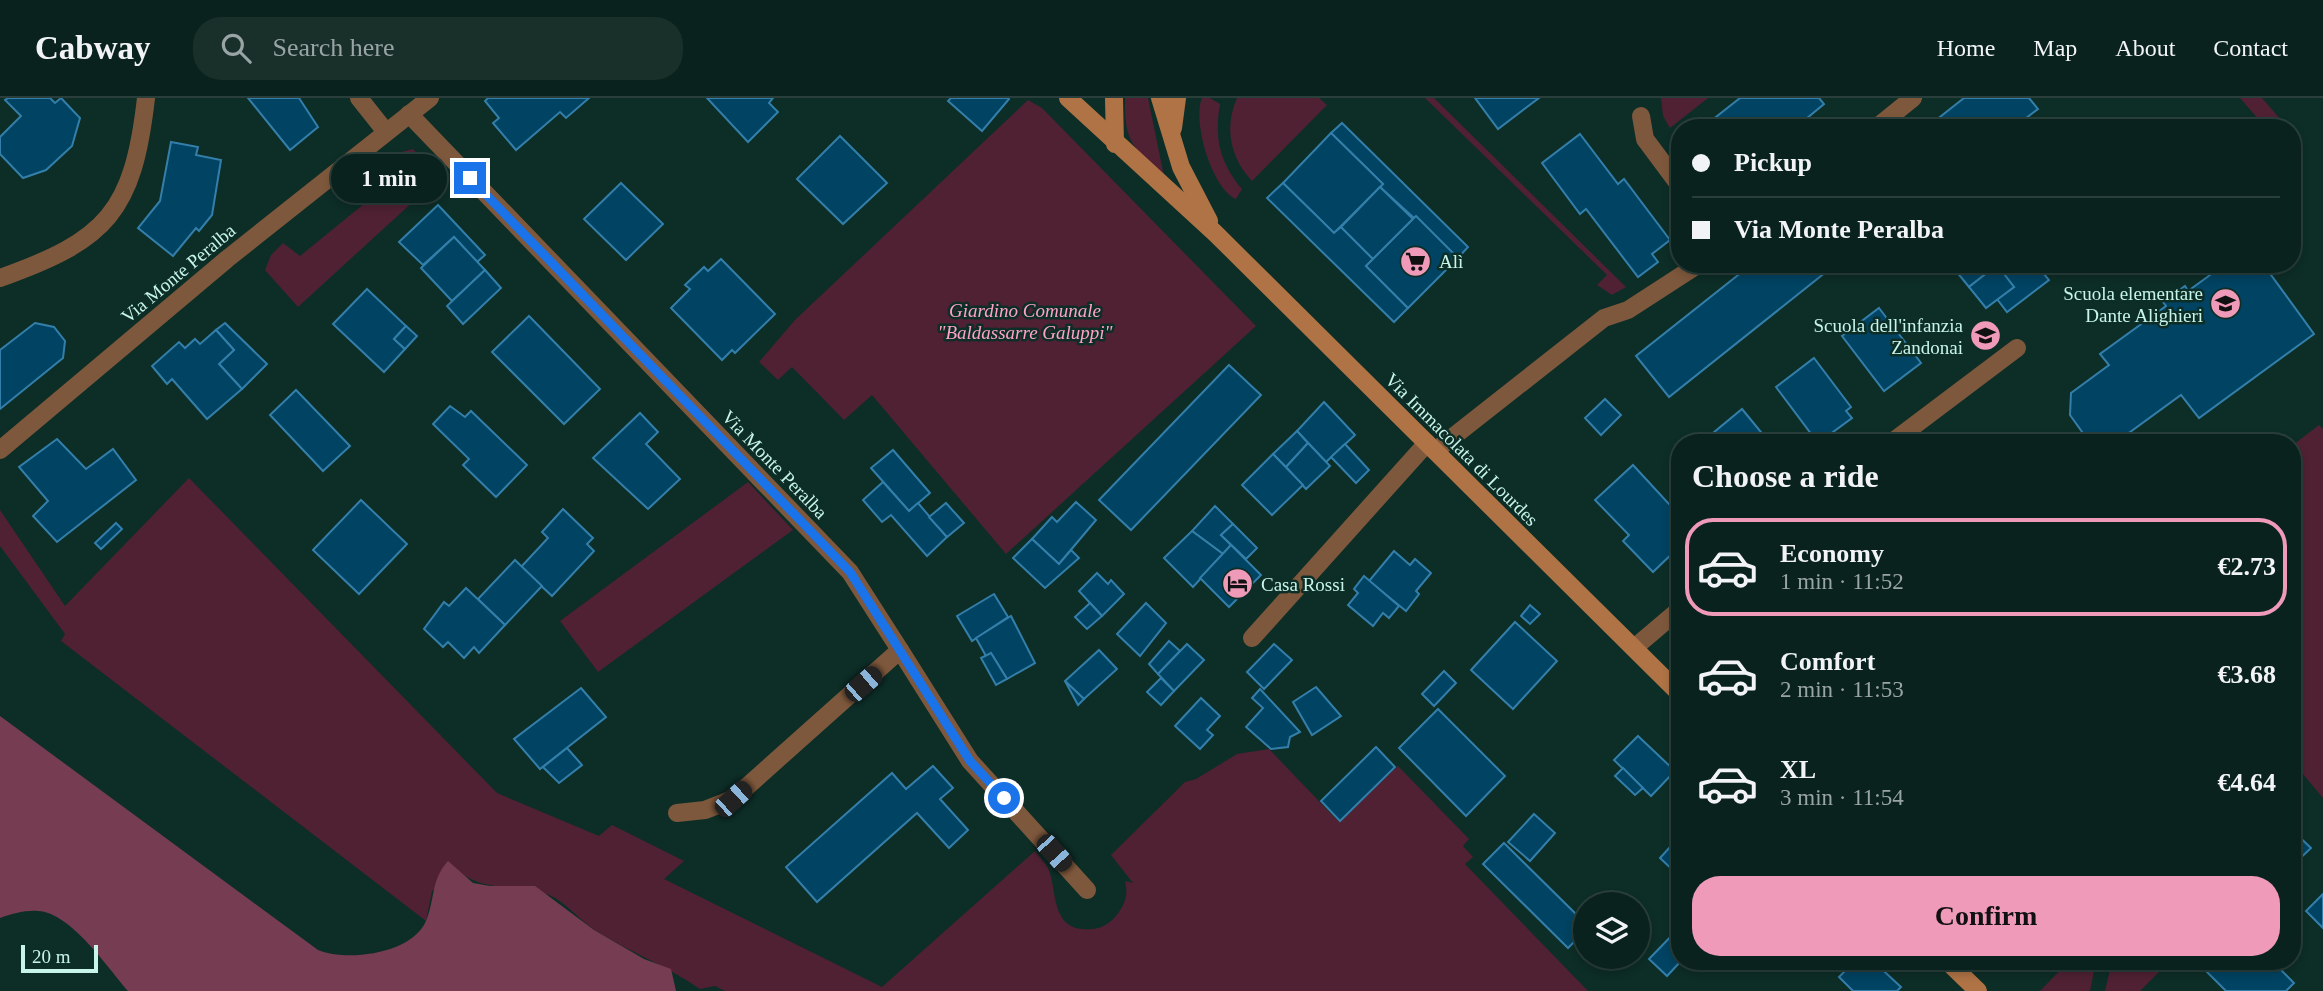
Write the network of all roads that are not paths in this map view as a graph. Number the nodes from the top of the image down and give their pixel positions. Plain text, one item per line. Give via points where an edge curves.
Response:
1 (146, 98) edge
2 (359, 98) edge
3 (430, 98) edge
4 (1068, 98) edge
5 (1114, 98) edge
6 (1160, 98) edge
7 (1177, 98) edge
8 (1913, 98) edge
9 (409, 114) junction
10 (1641, 116) dead end
11 (1887, 119) edge
12 (386, 132) junction
13 (1171, 142) junction
14 (1115, 144) junction
15 (1671, 174) edge
16 (1215, 233) junction
17 (1685, 273) edge
18 (0, 278) edge
19 (2017, 348) dead end
20 (1903, 434) edge
21 (1431, 447) junction
22 (0, 450) edge
23 (1671, 617) edge
24 (1252, 638) dead end
25 (1634, 648) junction
26 (900, 650) junction
27 (1671, 685) edge
28 (677, 813) dead end
29 (1087, 890) dead end
30 (1956, 970) edge
31 (1978, 991) edge

1 - 18 street via 138,158 125,193 107,221 64,253
2 - 12 street
3 - 9 street, Via Monte Peralba
4 - 14 street, Via Immacolata di Lourdes
5 - 14 street
6 - 13 street, Via Immacolata di Lourdes
7 - 13 street
8 - 11 street
9 - 12 street, Via Monte Peralba
9 - 26 street, Via Monte Peralba via 850,572
10 - 15 street via 1645,139
12 - 22 street, Via Monte Peralba
13 - 16 street, Via Immacolata di Lourdes
14 - 16 street, Via Immacolata di Lourdes
16 - 21 street, Via Immacolata di Lourdes
17 - 21 street via 1628,310 1604,318
19 - 20 street
21 - 24 street
21 - 25 street, Via Immacolata di Lourdes
23 - 25 street
25 - 27 street, Via Immacolata di Lourdes
26 - 28 street via 733,799 705,810
26 - 29 street, Via Monte Peralba via 970,761
30 - 31 street

